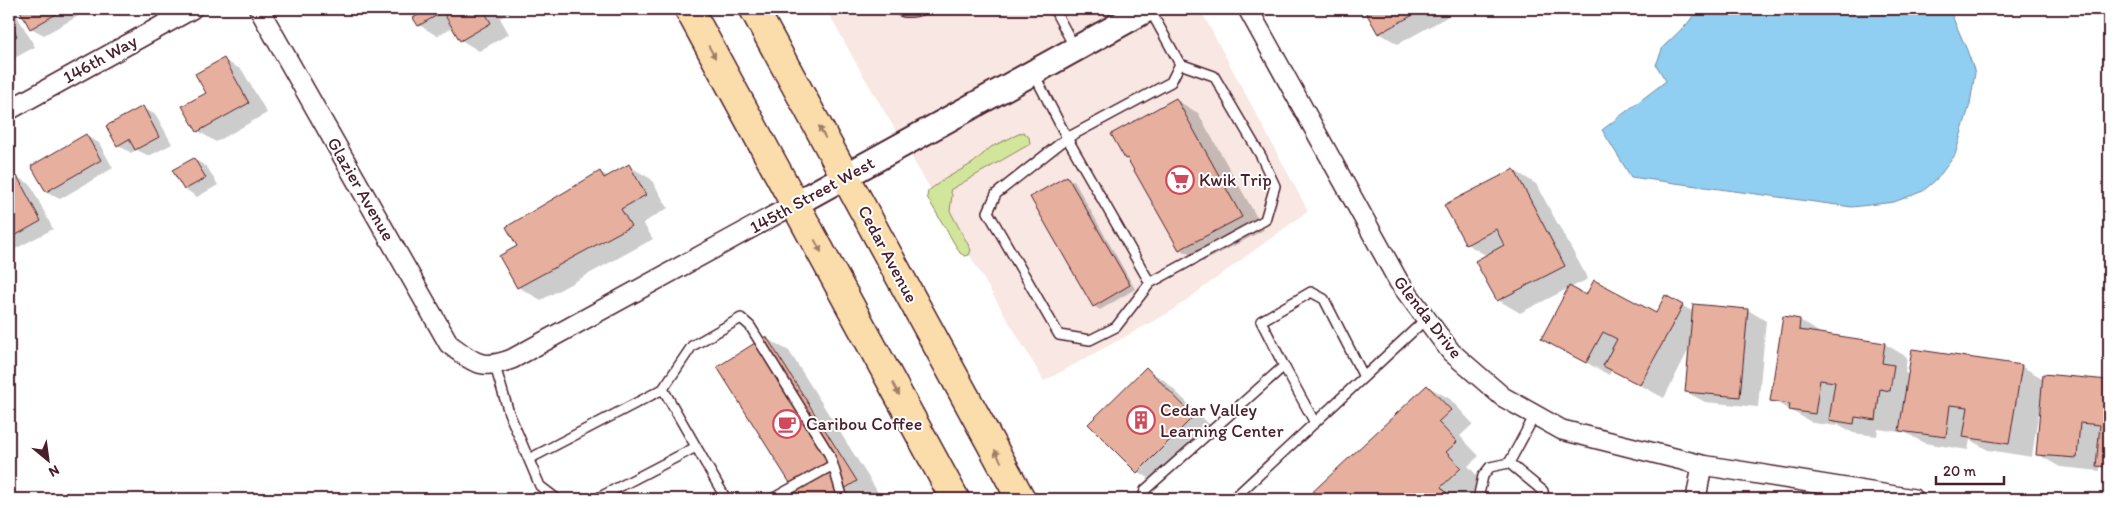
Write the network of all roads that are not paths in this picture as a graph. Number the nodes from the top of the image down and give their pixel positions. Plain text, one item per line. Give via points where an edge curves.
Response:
1 (192, 9) edge
2 (259, 9) edge
3 (689, 9) edge
4 (754, 9) edge
5 (898, 9) edge
6 (923, 9) edge
7 (1054, 9) edge
8 (1149, 9) edge
9 (1248, 9) edge
10 (1075, 48) junction
11 (1180, 64) junction
12 (1033, 72) junction
13 (9, 110) edge
14 (1068, 138) junction
15 (846, 175) junction
16 (795, 204) junction
17 (1150, 283) junction
18 (1426, 319) junction
19 (495, 366) junction
20 (1284, 366) junction
21 (1364, 377) junction
22 (662, 389) junction
23 (1535, 415) junction
24 (1315, 423) junction
25 (696, 447) junction
26 (529, 459) junction
27 (1509, 463) junction
28 (833, 465) junction
29 (1702, 465) junction
30 (557, 499) edge
31 (596, 499) edge
32 (726, 499) edge
33 (772, 499) edge
34 (843, 499) edge
35 (955, 499) edge
36 (1021, 499) edge
37 (1143, 499) edge
38 (1233, 499) edge
39 (1478, 499) edge
40 (1544, 499) edge
41 (1696, 499) edge
42 (1914, 499) edge

1 - 13 street, 146th Way
2 - 19 street, Glazier Avenue via 449,344 472,362
3 -> 16 highway
15 -> 4 highway, Cedar Avenue
5 - 6 lane via 917,12
7 - 10 lane
8 - 10 street, 145th Street West
8 - 11 lane
9 - 18 street, Glenda Drive via 1399,282
10 - 12 street, 145th Street West
11 - 14 lane via 1171,82
11 - 17 lane via 1214,76 1275,186 1265,220
12 - 14 lane
12 - 15 street, 145th Street West
14 - 17 lane
14 - 17 lane via 996,194 988,212 1059,335 1090,340 1116,327
15 - 16 street, 145th Street West
36 -> 15 highway, Cedar Avenue
16 - 19 street, 145th Street West
16 -> 35 highway
18 - 21 lane
18 - 23 street, Glenda Drive via 1451,352 1503,397
19 - 26 lane via 509,413
20 - 21 lane via 1261,321 1311,292 1324,299
20 - 24 lane
20 - 37 lane via 1145,490
21 - 24 lane
22 - 25 lane
22 - 26 lane
22 - 28 lane via 692,346 741,318 750,326
23 - 27 lane
23 - 29 street, Glenda Drive via 1562,430
24 - 38 lane
25 - 31 lane
25 - 32 lane
26 - 30 lane via 540,486
27 - 39 lane via 1490,467 1483,476
27 - 40 lane via 1543,491
28 - 33 lane
28 - 34 lane
29 - 41 street
29 - 42 street, Glenda Drive

